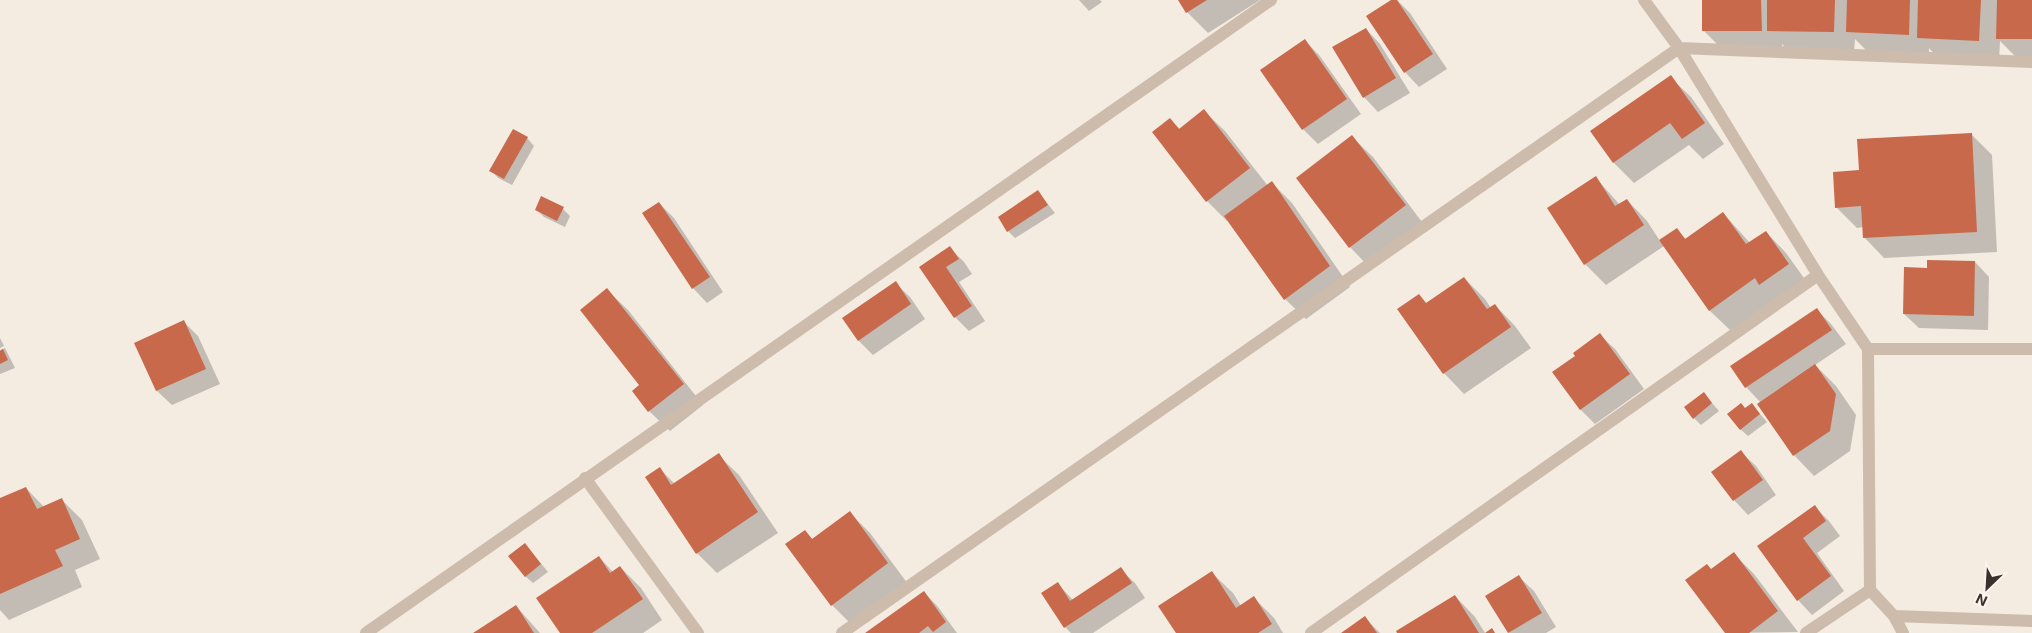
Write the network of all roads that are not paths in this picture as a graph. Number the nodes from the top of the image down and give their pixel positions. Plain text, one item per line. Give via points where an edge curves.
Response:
1 (1270, 0) edge
2 (1644, 0) edge
3 (1679, 48) junction
4 (2032, 62) edge
5 (1818, 275) junction
6 (1868, 348) junction
7 (2032, 349) edge
8 (585, 478) junction
9 (1870, 590) junction
10 (1894, 616) junction
11 (2032, 621) edge
12 (366, 633) edge
13 (698, 633) edge
14 (842, 633) edge
15 (1311, 633) edge
16 (1806, 633) edge
17 (1903, 633) edge

1 - 8 street
2 - 3 street
3 - 4 street
3 - 5 street
3 - 14 street
5 - 6 street
5 - 15 street
6 - 7 street
6 - 9 street
8 - 12 street
8 - 13 street
9 - 10 street
9 - 16 street
10 - 11 street
10 - 17 street

